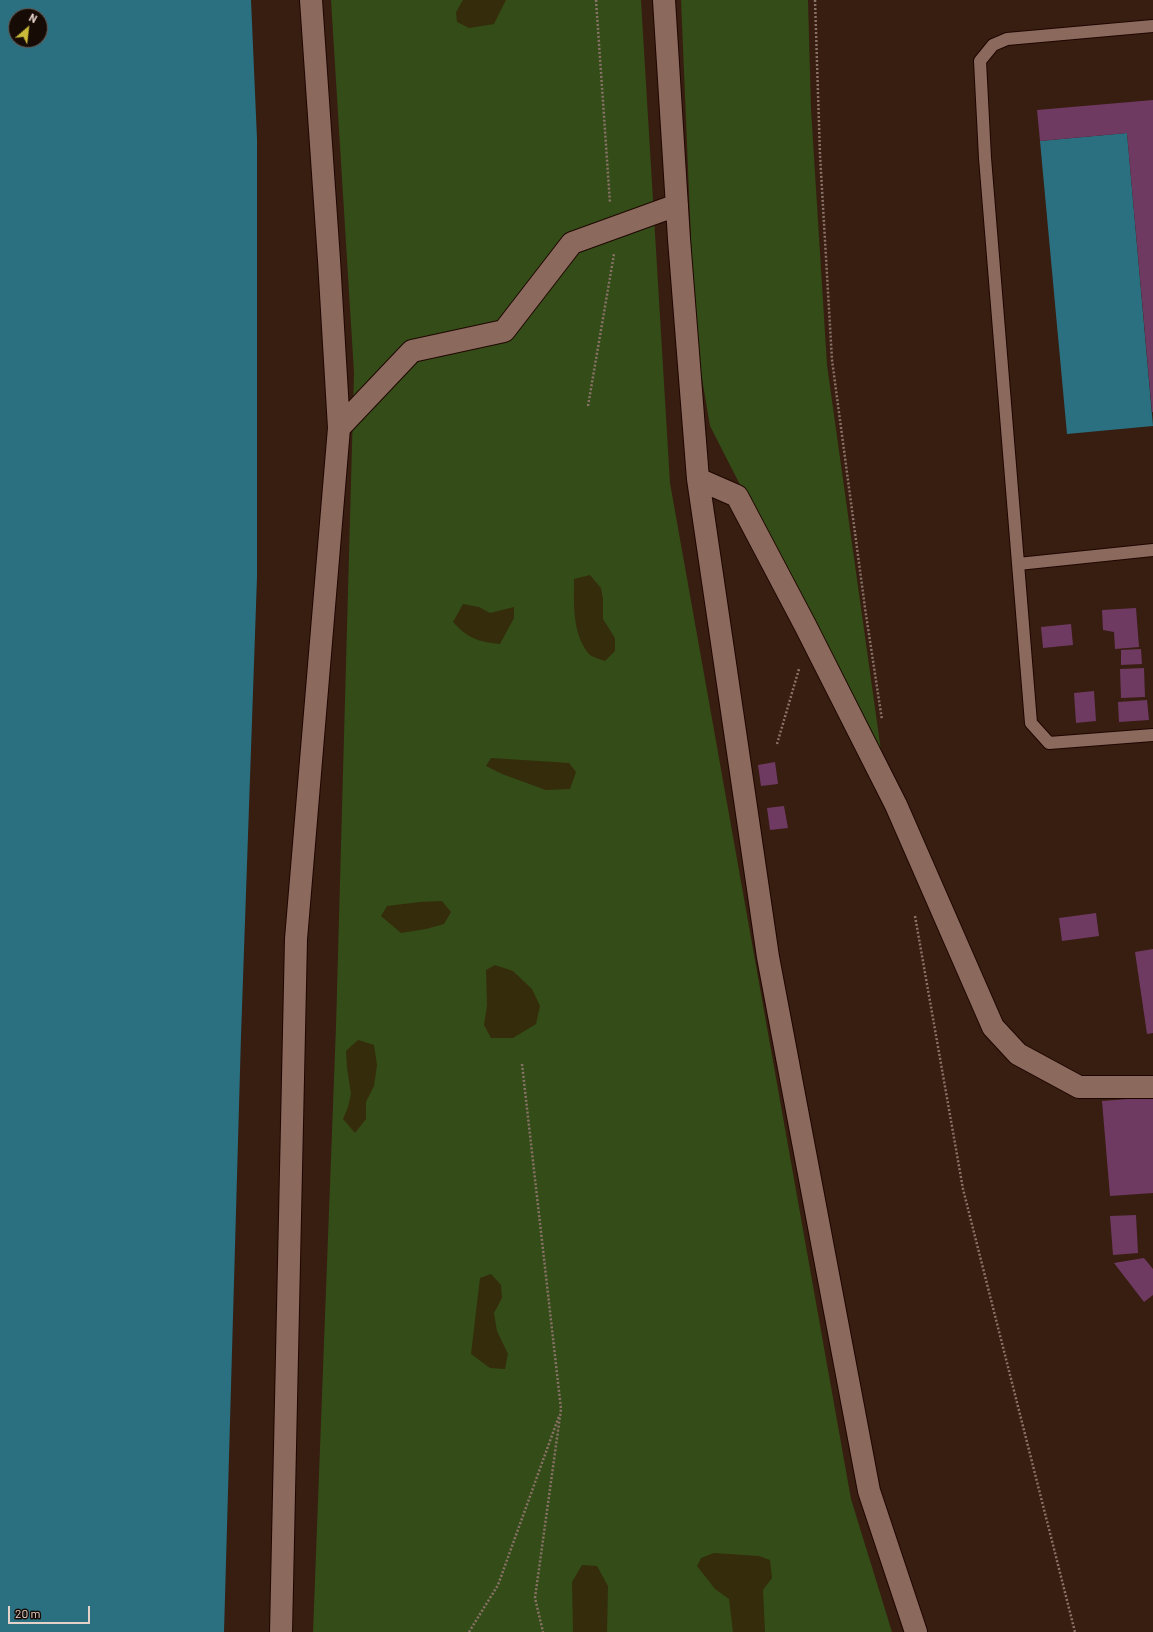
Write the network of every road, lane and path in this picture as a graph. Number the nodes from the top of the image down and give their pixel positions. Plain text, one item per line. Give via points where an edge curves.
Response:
1 (310, 0) edge
2 (664, 0) edge
3 (815, 0) edge
4 (1153, 26) edge
5 (677, 205) junction
6 (339, 428) junction
7 (698, 479) junction
8 (1153, 550) edge
9 (1018, 564) junction
10 (810, 634) junction
11 (884, 726) dead end
12 (1153, 735) edge
13 (777, 744) dead end
14 (915, 915) dead end
15 (522, 1064) dead end
16 (1153, 1086) edge
17 (561, 1410) junction
18 (281, 1632) edge
19 (469, 1632) edge
20 (543, 1632) edge
21 (916, 1632) edge
22 (1075, 1632) edge

1 - 6 street
2 - 5 street
3 - 11 path via 820,155 832,360 865,608
4 - 9 lane via 1007,40 993,45 980,61 985,158
5 - 6 street via 572,243 504,331 412,351
5 - 7 street
6 - 18 street via 296,939
7 - 10 street via 737,496
7 - 21 street via 768,958 869,1491
8 - 9 lane
9 - 12 lane via 1031,723 1048,743
10 - 13 path
10 - 16 street via 896,805 993,1027 1018,1054 1079,1088
14 - 22 path via 963,1190
15 - 17 path
17 - 19 path via 498,1585
17 - 20 path via 535,1598

